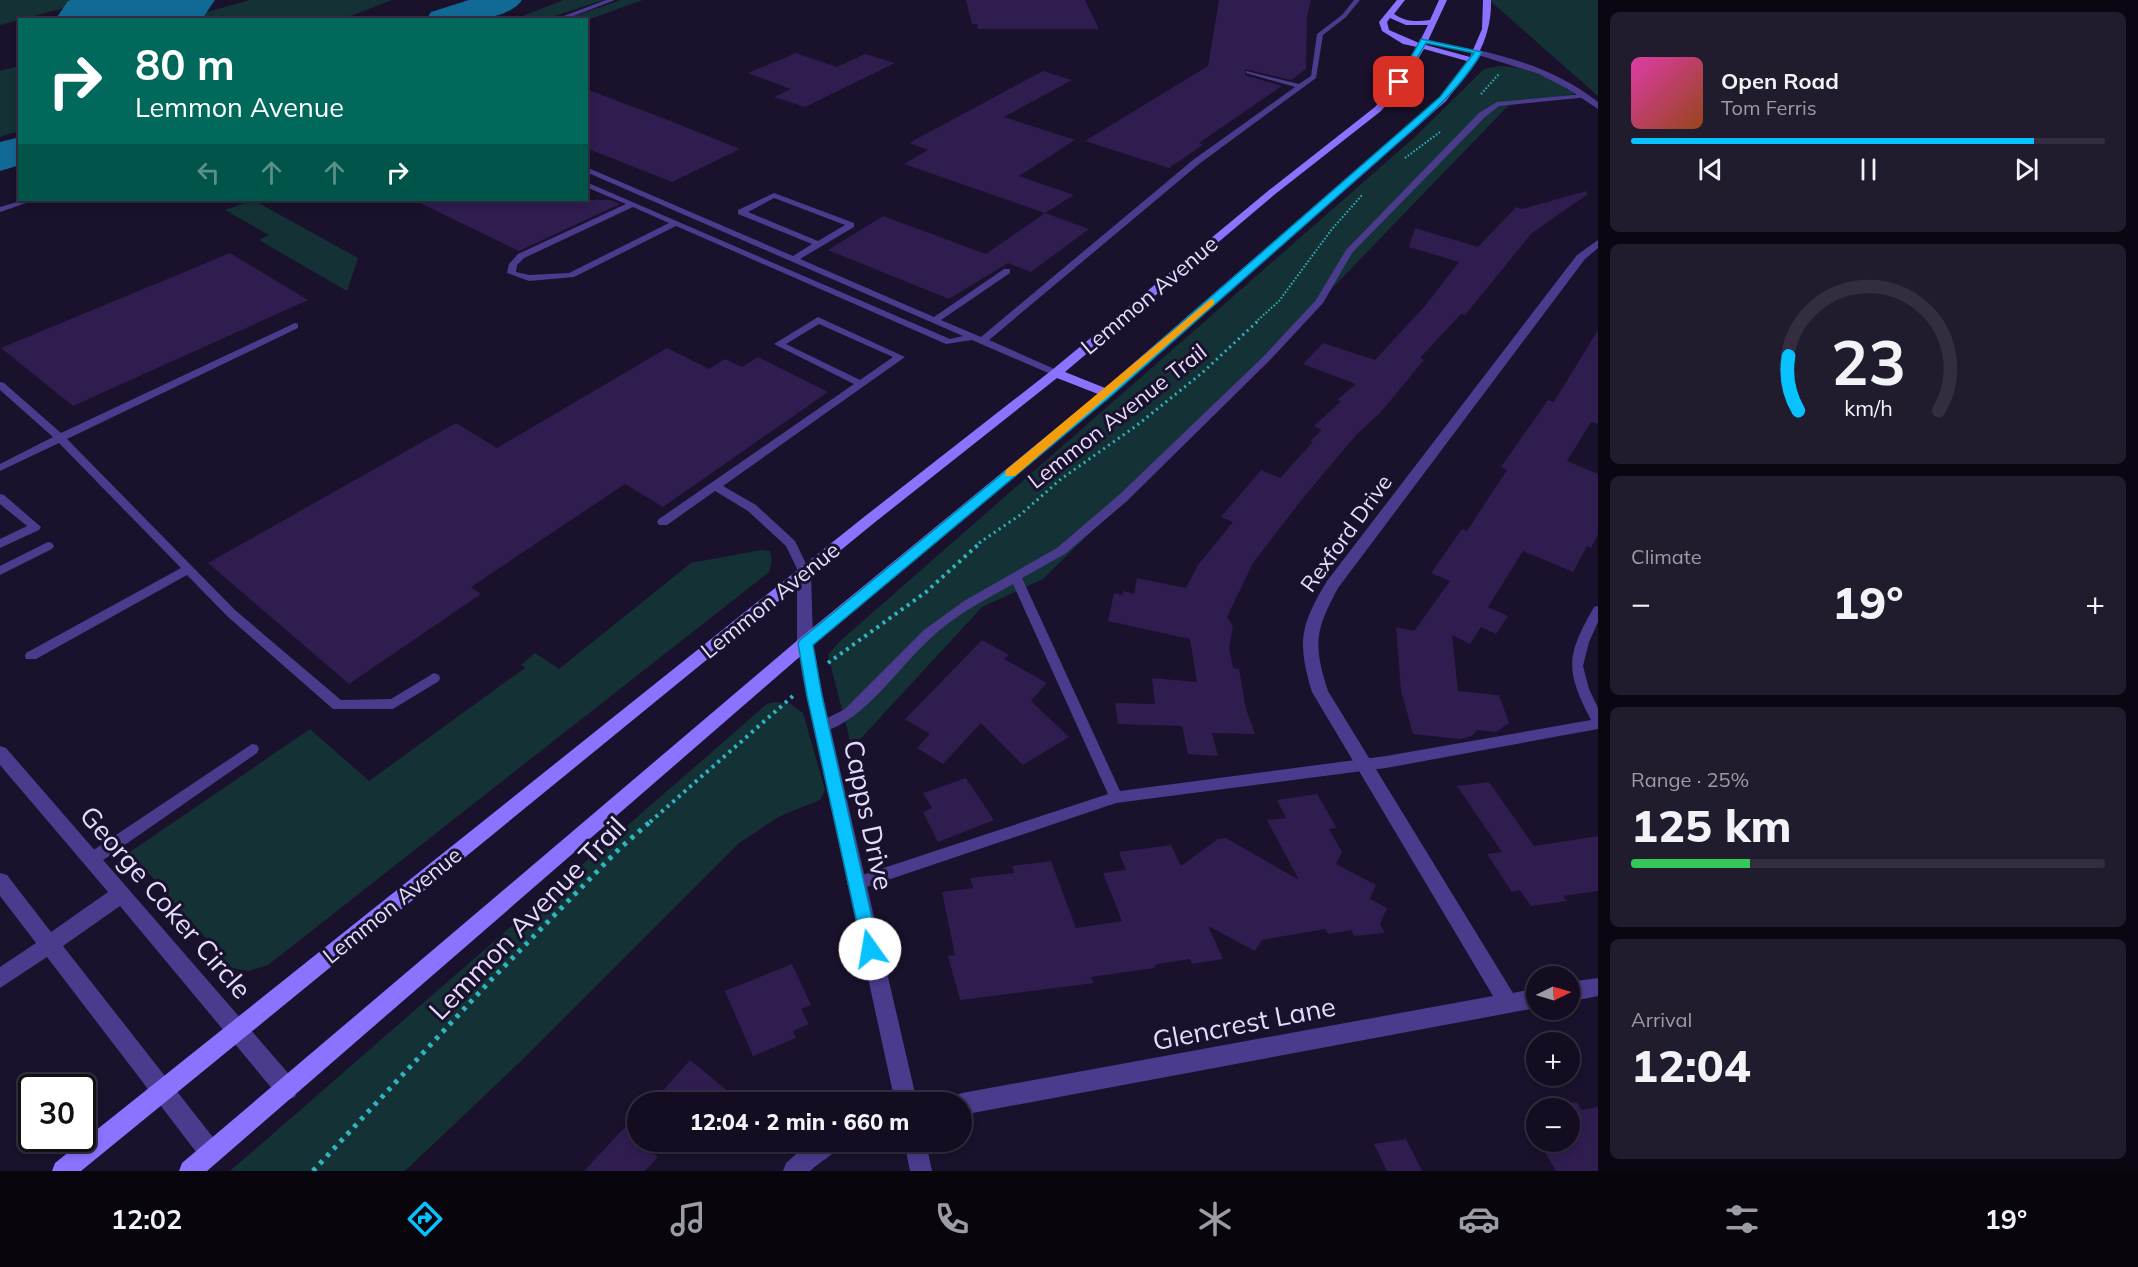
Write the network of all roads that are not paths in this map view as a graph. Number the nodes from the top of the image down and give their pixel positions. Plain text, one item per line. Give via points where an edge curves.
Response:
1 (612, 0) edge
2 (1357, 0) edge
3 (1401, 0) edge
4 (1443, 0) edge
5 (1487, 0) edge
6 (1391, 15) junction
7 (562, 18) edge
8 (1434, 22) junction
9 (1422, 43) junction
10 (1476, 56) junction
11 (1248, 72) dead end
12 (1300, 86) junction
13 (1586, 96) junction
14 (1598, 106) edge
15 (588, 170) edge
16 (588, 185) edge
17 (28, 201) edge
18 (633, 204) junction
19 (0, 210) edge
20 (676, 223) junction
21 (819, 244) junction
22 (1595, 248) edge
23 (793, 259) junction
24 (1006, 270) dead end
25 (935, 320) junction
26 (295, 326) dead end
27 (978, 339) junction
28 (1056, 373) junction
29 (861, 384) junction
30 (0, 386) edge
31 (1107, 393) junction
32 (60, 439) junction
33 (0, 468) edge
34 (715, 486) junction
35 (0, 498) edge
36 (663, 522) dead end
37 (0, 544) edge
38 (48, 546) dead end
39 (189, 569) junction
40 (0, 571) edge
41 (804, 572) junction
42 (1016, 578) junction
43 (1598, 610) edge
44 (805, 643) junction
45 (31, 656) dead end
46 (434, 678) dead end
47 (1598, 722) edge
48 (821, 729) junction
49 (252, 749) dead end
50 (0, 753) edge
51 (1363, 765) junction
52 (1116, 797) junction
53 (91, 860) junction
54 (0, 881) edge
55 (855, 884) junction
56 (120, 895) junction
57 (50, 944) junction
58 (0, 979) edge
59 (1598, 987) edge
60 (1580, 990) edge
61 (1526, 1000) edge
62 (1508, 1003) junction
63 (238, 1029) junction
64 (287, 1089) junction
65 (163, 1091) junction
66 (904, 1092) edge
67 (972, 1102) edge
68 (814, 1152) edge
69 (917, 1152) edge
70 (211, 1153) junction
71 (63, 1171) edge
72 (190, 1171) edge
73 (794, 1171) edge
74 (921, 1171) edge

1 - 7 lane
2 - 12 lane via 1320,34 1314,77
3 - 6 main road
4 - 8 main road, Lemmon Avenue
5 - 10 main road, Lemmon Avenue via 1486,28
6 - 8 main road via 1412,24
6 - 9 main road via 1383,22 1386,31
8 - 9 main road, Lemmon Avenue
9 - 10 main road
9 - 28 main road, Lemmon Avenue via 1378,109
10 - 13 street via 1487,64 1539,70
10 - 31 main road, Lemmon Avenue via 1436,105
11 - 12 lane
12 - 27 lane via 1196,162
13 - 14 street
13 - 42 lane via 1497,104 1482,115 1349,252 1320,301 1266,359 1123,498 1060,551
15 - 23 lane
16 - 18 lane
17 - 19 lane
18 - 20 lane
18 - 20 lane via 521,256 511,273 529,278 571,275
20 - 27 lane via 949,342
21 - 21 lane via 851,225 774,195 741,212
21 - 23 lane
22 - 51 street, Rexford Drive via 1332,585 1311,623 1311,664 1320,692
23 - 25 lane
24 - 25 lane
25 - 27 lane
26 - 32 lane
27 - 28 lane
28 - 31 main road
28 - 41 main road, Lemmon Avenue
29 - 29 lane via 900,357 818,320 779,345
29 - 34 lane
30 - 32 lane
31 - 44 main road, Lemmon Avenue
32 - 33 lane
32 - 39 lane
34 - 36 lane
34 - 41 lane via 752,508 791,544
35 - 37 lane via 35,526
38 - 40 lane
39 - 45 lane
39 - 46 lane via 231,613 338,705 393,704
41 - 44 street, Capps Drive
41 - 63 main road, Lemmon Avenue
42 - 48 lane via 968,604 928,633 850,713
42 - 52 lane
43 - 47 lane via 1580,643 1576,671
44 - 48 street, Capps Drive
44 - 64 main road, Lemmon Avenue
47 - 51 lane
48 - 55 street, Capps Drive
49 - 53 lane
50 - 53 street, George Coker Circle
51 - 52 lane
51 - 62 street, Rexford Drive
52 - 55 lane
53 - 56 street, George Coker Circle
54 - 57 street
55 - 66 street, Capps Drive
56 - 57 street
56 - 63 street, George Coker Circle
57 - 58 street
57 - 65 street
59 - 60 street
61 - 62 street, Glencrest Lane
62 - 67 street, Glencrest Lane
63 - 64 street, George Coker Circle
63 - 65 main road, Lemmon Avenue
64 - 70 main road, Lemmon Avenue
65 - 70 street
65 - 71 main road, Lemmon Avenue
68 - 73 street
69 - 74 street
70 - 72 main road, Lemmon Avenue

